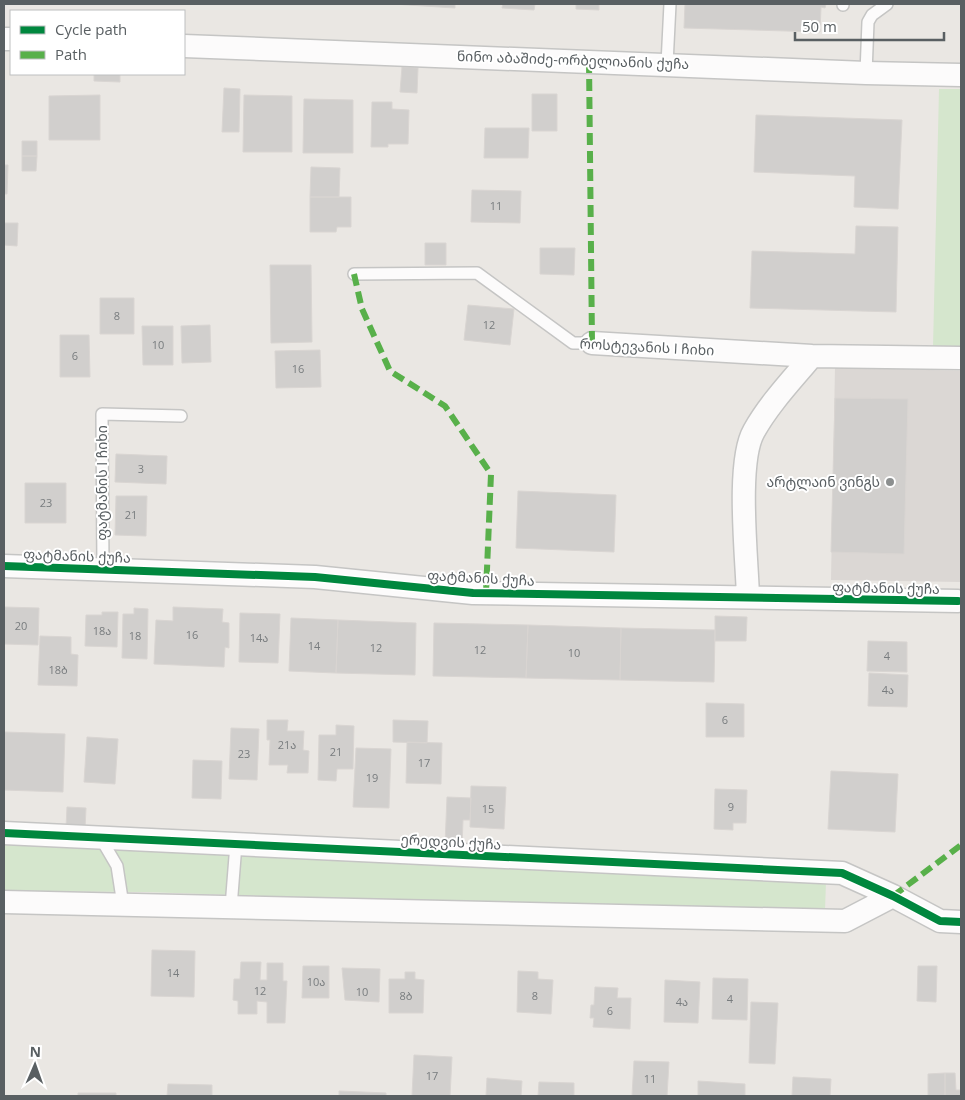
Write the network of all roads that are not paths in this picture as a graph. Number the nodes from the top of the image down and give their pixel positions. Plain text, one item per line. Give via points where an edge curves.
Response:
1 (670, 4) edge
2 (887, 4) edge
3 (185, 46) edge
4 (667, 64) junction
5 (866, 73) junction
6 (961, 75) edge
7 (354, 274) dead end
8 (592, 343) joint
9 (812, 356) junction
10 (961, 358) edge
11 (181, 416) dead end
12 (4, 566) edge
13 (102, 570) junction
14 (748, 597) junction
15 (958, 601) dead end
16 (4, 833) edge
17 (100, 838) junction
18 (236, 844) junction
19 (892, 896) junction
20 (4, 902) edge
21 (123, 905) junction
22 (231, 907) junction
23 (961, 922) edge

1 - 4 lane
2 - 5 lane via 868,22
3 - 4 street, ნინო აბაშიძე-ორბელიანის ქუჩა
4 - 5 street, ნინო აბაშიძე-ორბელიანის ქუჩა
5 - 6 street, ნინო აბაშიძე-ორბელიანის ქუჩა
7 - 8 lane, როსტევანის I ჩიხი via 477,273 572,343
8 - 9 street, როსტევანის I ჩიხი
9 - 10 street, როსტევანის I ჩიხი
9 - 14 street via 752,432 744,467
11 - 13 lane, ფატმანის I ჩიხი via 102,414
12 - 13 street, ფატმანის ქუჩა
13 - 14 street, ფატმანის ქუჩა via 315,577 473,593
14 - 15 street, ფატმანის ქუჩა
16 - 17 street, ერედვის ქუჩა
17 - 18 street, ერედვის ქუჩა
17 - 21 lane via 116,866
18 - 19 street, ერედვის ქუჩა via 842,873
18 - 22 lane
19 - 22 street via 845,921
19 - 23 street, ერედვის ქუჩა via 940,921
20 - 21 street
21 - 22 street

